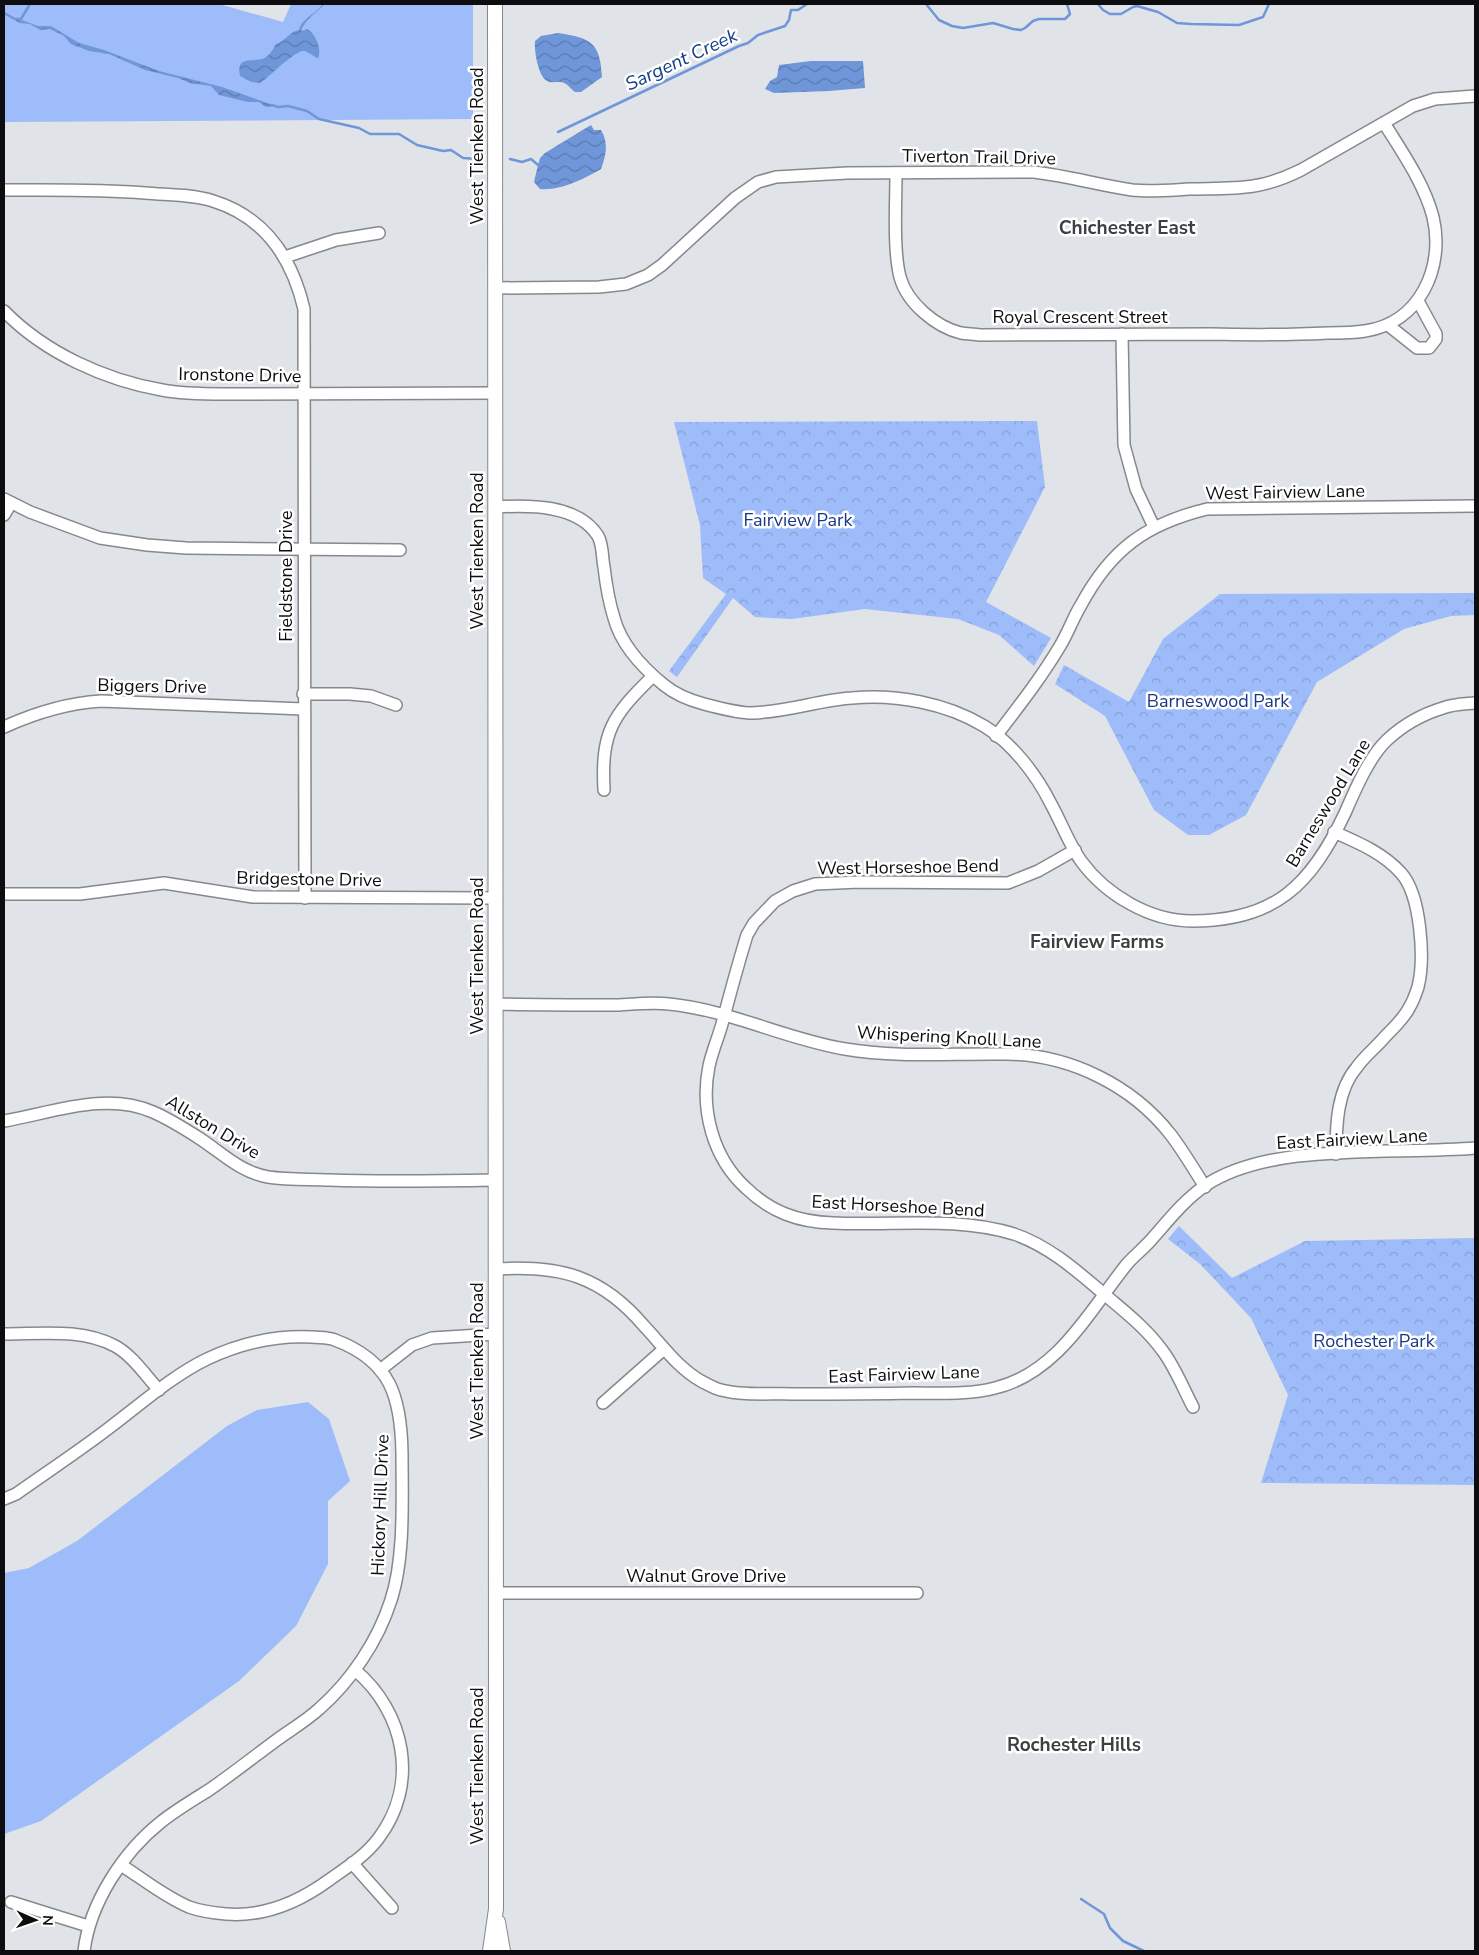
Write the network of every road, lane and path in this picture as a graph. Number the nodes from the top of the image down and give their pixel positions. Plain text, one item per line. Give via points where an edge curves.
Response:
1 (495, 4) edge
2 (1475, 96) edge
3 (1384, 123) junction
4 (896, 173) junction
5 (4, 190) edge
6 (379, 233) dead end
7 (284, 257) junction
8 (496, 288) junction
9 (1418, 301) junction
10 (4, 311) edge
11 (1388, 325) junction
12 (1122, 334) junction
13 (496, 393) junction
14 (303, 394) junction
15 (8, 501) edge
16 (1475, 506) edge
17 (496, 507) junction
18 (4, 515) edge
19 (1154, 528) junction
20 (303, 548) junction
21 (400, 550) dead end
22 (653, 676) junction
23 (303, 694) junction
24 (1475, 703) edge
25 (396, 705) dead end
26 (303, 709) junction
27 (4, 727) edge
28 (996, 736) junction
29 (604, 790) dead end
30 (1334, 832) junction
31 (1075, 850) junction
32 (4, 894) edge
33 (304, 898) junction
34 (496, 898) junction
35 (495, 1004) junction
36 (725, 1015) junction
37 (4, 1121) edge
38 (1475, 1148) edge
39 (1336, 1154) junction
40 (496, 1180) junction
41 (1204, 1187) junction
42 (496, 1269) junction
43 (1104, 1294) junction
44 (4, 1334) edge
45 (496, 1334) junction
46 (664, 1349) junction
47 (380, 1370) junction
48 (159, 1390) junction
49 (603, 1403) dead end
50 (1193, 1406) dead end
51 (4, 1499) edge
52 (496, 1593) junction
53 (917, 1593) dead end
54 (355, 1670) junction
55 (352, 1863) junction
56 (121, 1865) junction
57 (11, 1902) dead end
58 (392, 1908) dead end
59 (496, 1909) junction
60 (88, 1926) junction
61 (84, 1951) edge
62 (490, 1951) edge
63 (503, 1951) edge

1 - 8 street, West Tienken Road
2 - 3 street, Tiverton Trail Drive via 1435,99 1413,106
3 - 4 street, Tiverton Trail Drive via 1301,170 1258,187 1135,190 1034,172
3 - 9 street, Royal Crescent Street via 1418,178 1433,217 1436,255 1432,276
4 - 8 street, Tiverton Trail Drive via 811,174 758,182 735,198 662,265 626,284
4 - 12 street, Royal Crescent Street via 897,254 901,278 912,299 932,318 961,333 980,335
5 - 7 street, Fieldstone Drive via 125,191 212,200 233,209 265,231
6 - 7 street via 336,240
7 - 14 street, Fieldstone Drive via 304,309
8 - 13 street, West Tienken Road
9 - 11 street, Royal Crescent Street via 1406,315
9 - 11 street via 1436,334 1429,348 1417,348
10 - 14 street, Ironstone Drive via 16,323 76,363 133,383 189,394
11 - 12 street, Royal Crescent Street via 1366,332 1292,335
12 - 19 street via 1124,445 1136,489
13 - 14 street, Ironstone Drive
13 - 17 street, West Tienken Road
14 - 20 street, Fieldstone Drive
15 - 18 street
15 - 20 street via 100,538 186,548
16 - 19 street, West Fairview Lane via 1207,509
17 - 22 street, Barneswood Lane via 549,507 575,516 593,530 602,550 614,620 634,654
17 - 34 street, West Tienken Road
19 - 28 street, West Fairview Lane via 1135,538 1100,573 1044,673
20 - 21 street
20 - 23 street, Fieldstone Drive
22 - 28 street, Barneswood Lane via 677,695 721,709 750,713 852,698 897,698 928,703 964,716 986,726
22 - 29 street via 617,714 610,729 603,764
23 - 25 street via 371,696
23 - 26 street, Fieldstone Drive
24 - 30 street, Barneswood Lane via 1445,707 1426,715 1385,742
26 - 27 street, Biggers Drive via 83,702 42,712
26 - 33 street, Fieldstone Drive
28 - 31 street, Barneswood Lane via 1037,778
30 - 31 street, Barneswood Lane via 1318,861 1292,891 1254,912 1217,920 1188,921 1152,914 1130,903 1098,879
30 - 39 street via 1368,847 1402,874 1412,890 1418,913 1421,951 1418,987 1409,1008 1356,1068 1346,1085 1340,1100
31 - 36 street, West Horseshoe Bend via 1008,883 859,882 815,884 793,891 775,901 754,923
32 - 33 street, Bridgestone Drive via 80,894 164,883 252,898
33 - 34 street, Bridgestone Drive
34 - 35 street, West Tienken Road
35 - 36 street, Whispering Knoll Lane via 669,1004
35 - 40 street, West Tienken Road
36 - 41 street, Whispering Knoll Lane via 844,1049 890,1054 1009,1054 1037,1056 1074,1065 1130,1095 1150,1112 1170,1134
36 - 43 street, East Horseshoe Bend via 709,1066 706,1088 713,1140 736,1179 761,1202 780,1213 830,1223 948,1223 1014,1234 1040,1245
37 - 40 street, Allston Drive via 109,1103 152,1111 201,1139 240,1167 268,1176 359,1181
38 - 39 street, East Fairview Lane
39 - 41 street, East Fairview Lane via 1261,1163 1228,1174
40 - 42 street, West Tienken Road
41 - 43 street, East Fairview Lane via 1181,1206
42 - 45 street, West Tienken Road
42 - 46 street, East Fairview Lane via 553,1270 604,1288 626,1306
43 - 46 street, East Fairview Lane via 1053,1357 1034,1373 995,1388 954,1393 740,1393 720,1390 703,1382 686,1372
43 - 50 street, East Horseshoe Bend via 1158,1344
44 - 48 street via 69,1334 116,1346
45 - 47 street via 432,1338 412,1345
45 - 52 street, West Tienken Road
46 - 49 street
47 - 48 street, Hickory Hill Drive via 352,1347 330,1338 292,1336 229,1348 200,1362
47 - 54 street, Hickory Hill Drive via 389,1380 400,1415 399,1566 382,1622
48 - 51 street, Hickory Hill Drive via 100,1435
52 - 53 street, Walnut Grove Drive
52 - 59 street, West Tienken Road
54 - 55 street via 382,1698 393,1718 402,1749 402,1763 398,1799 390,1820 378,1839
54 - 56 street, Hickory Hill Drive via 319,1709 215,1786 160,1822
55 - 56 street via 299,1899 256,1914 227,1914 189,1907
55 - 58 street
56 - 60 street, Hickory Hill Drive
57 - 60 street
59 - 62 street, West Tienken Road
59 - 63 street, West Tienken Road
60 - 61 street, Hickory Hill Drive

